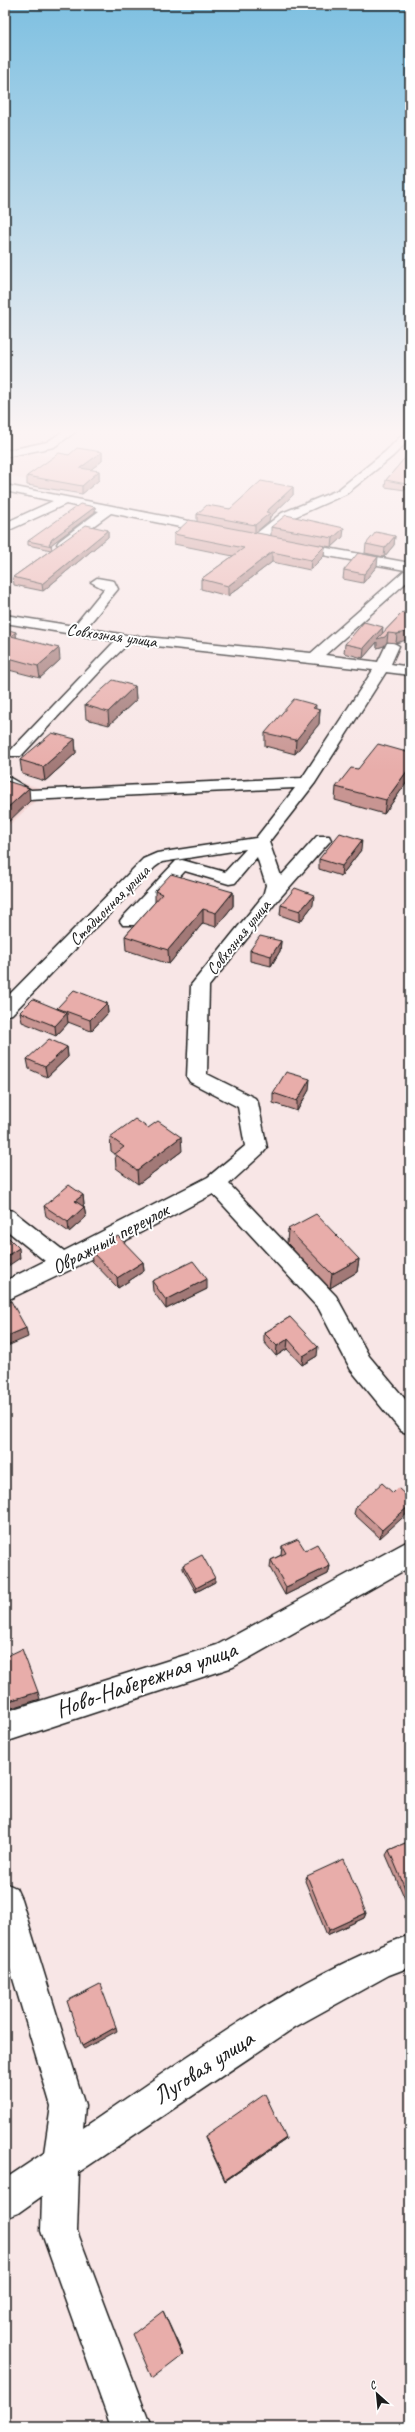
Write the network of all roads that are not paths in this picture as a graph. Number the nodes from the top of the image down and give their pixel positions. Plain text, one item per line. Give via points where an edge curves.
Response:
1 (64, 543) edge
2 (284, 543) edge
3 (58, 548) edge
4 (410, 567) edge
5 (410, 572) edge
6 (98, 582) dead end
7 (5, 619) edge
8 (76, 631) junction
9 (126, 639) junction
10 (392, 646) dead end
11 (314, 658) junction
12 (382, 668) junction
13 (410, 671) edge
14 (16, 753) dead end
15 (5, 780) edge
16 (307, 783) junction
17 (322, 840) dead end
18 (261, 842) junction
19 (272, 897) junction
20 (129, 921) dead end
21 (5, 1010) edge
22 (197, 1077) joint
23 (216, 1183) junction
24 (5, 1217) edge
25 (64, 1263) junction
26 (5, 1292) edge
27 (410, 1423) edge
28 (410, 1553) edge
29 (5, 1727) edge
30 (5, 1898) edge
31 (410, 1951) edge
32 (61, 2161) junction
33 (5, 2200) edge
34 (130, 2427) edge

1 - 3 street
2 - 4 street
5 - 11 street
6 - 8 street via 109,584 111,590
7 - 8 street, Совхозная улица
8 - 9 street, Совхозная улица
9 - 11 street, Совхозная улица
9 - 14 street via 100,663
10 - 12 street
11 - 12 street, Совхозная улица
12 - 13 street, Совхозная улица
12 - 16 street
15 - 16 street via 28,795
16 - 18 street
17 - 19 street
18 - 19 street, Совхозная улица via 275,884
18 - 20 street via 229,879 182,865
18 - 21 street, Стадионная улица via 157,858 149,863
19 - 22 street, Совхозная улица via 200,985
22 - 23 street, Овражный переулок via 248,1103 256,1148
23 - 25 street, Овражный переулок
23 - 27 street via 328,1303 360,1363
24 - 25 street
25 - 26 street, Овражный переулок
28 - 29 street, Ново-Набережная улица via 223,1657
30 - 32 street via 68,2106
31 - 32 street, Луговая улица via 380,1962 282,2015
32 - 33 street, Луговая улица
32 - 34 street via 59,2231

